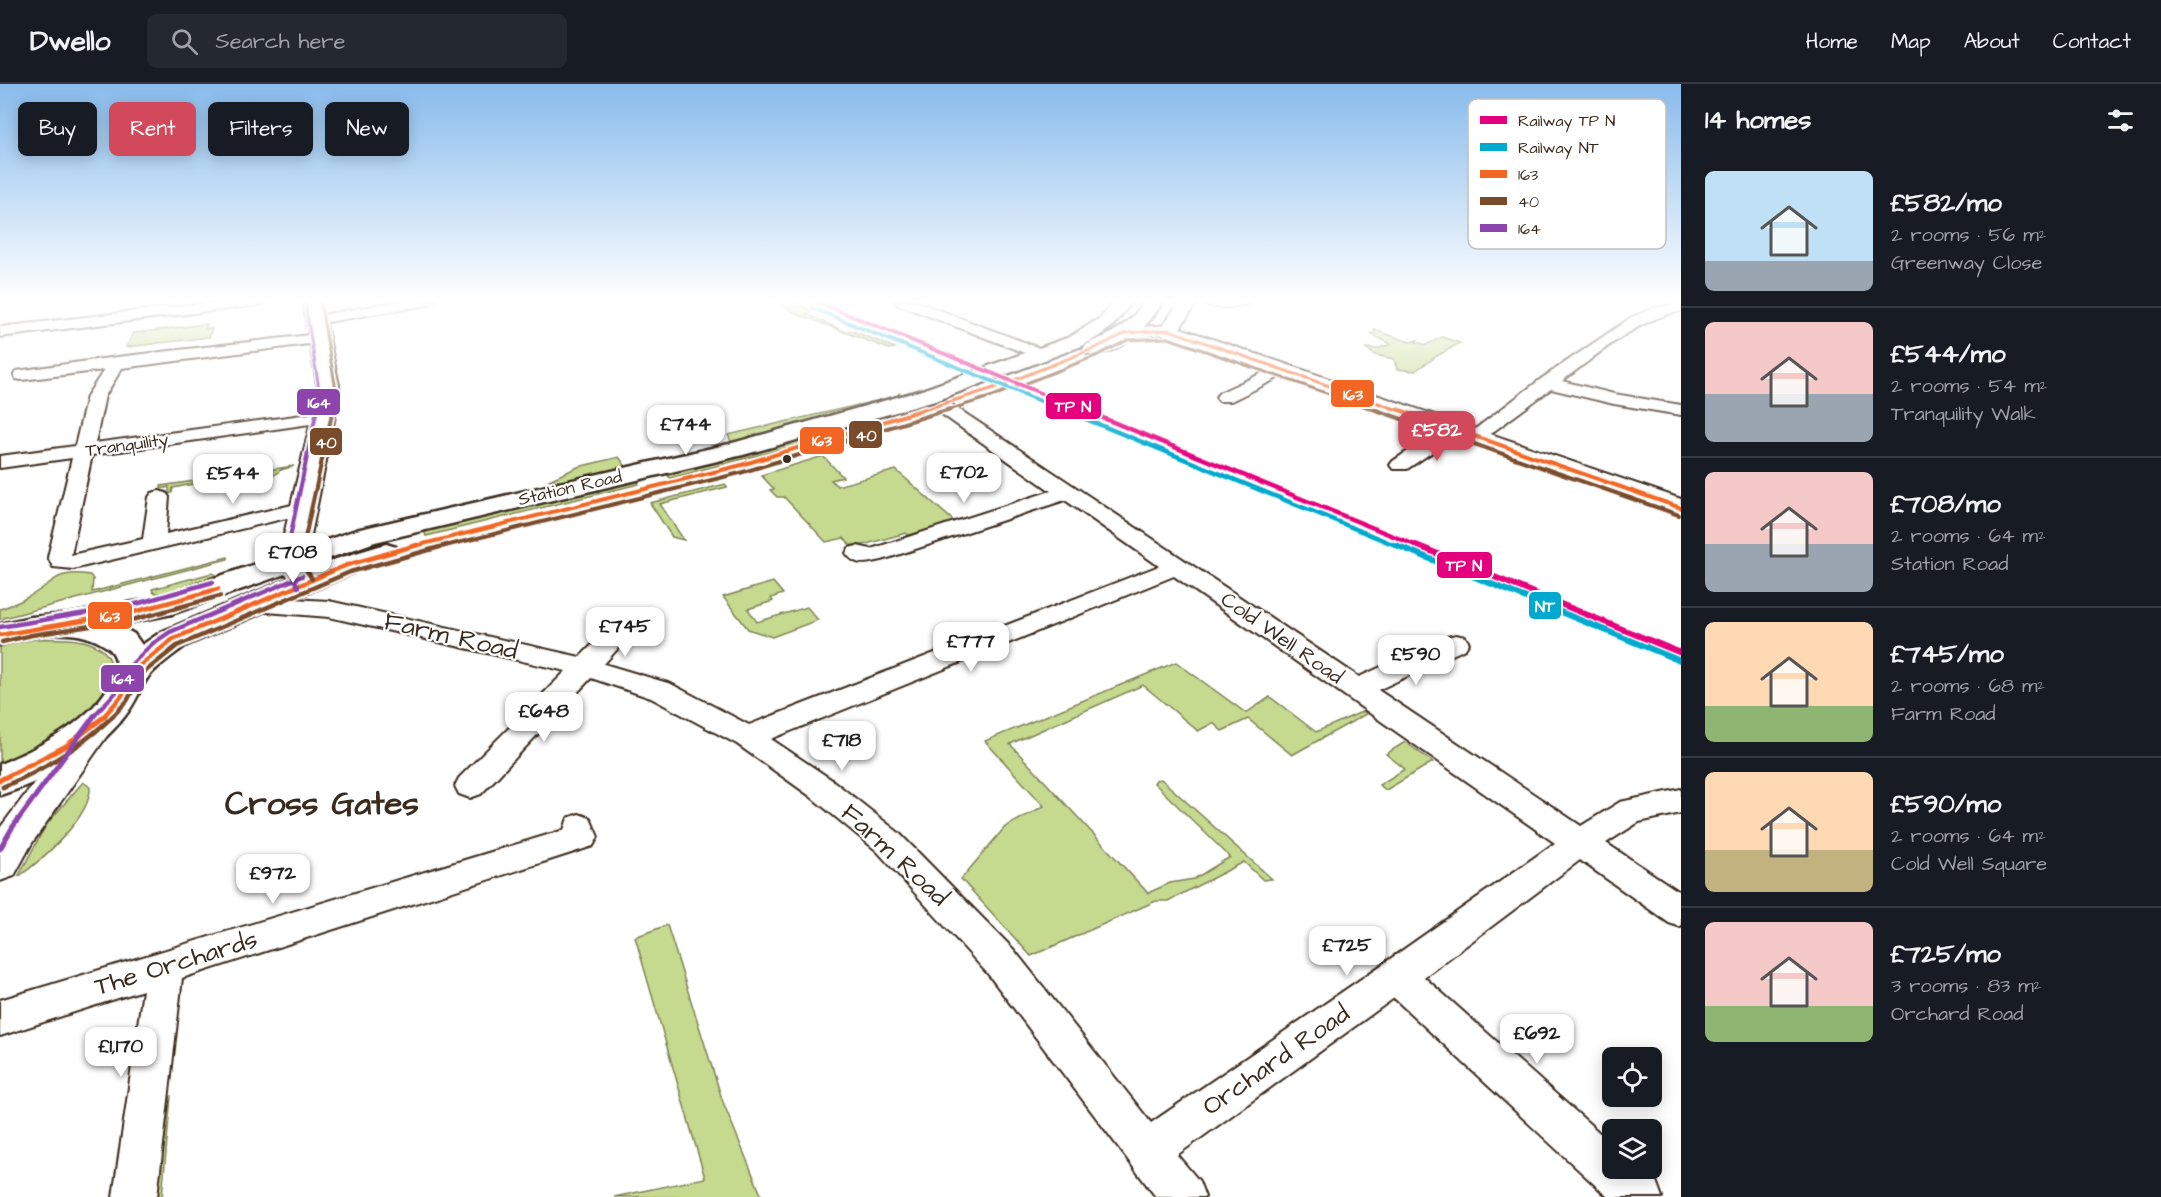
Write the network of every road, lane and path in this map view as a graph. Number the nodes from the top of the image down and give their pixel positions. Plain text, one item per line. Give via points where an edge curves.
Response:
1 (160, 353) edge
2 (322, 353) edge
3 (1024, 353) edge
4 (1064, 353) edge
5 (1074, 353) edge
6 (1235, 353) edge
7 (1590, 353) edge
8 (31, 354) dead end
9 (117, 362) junction
10 (1048, 363) junction
11 (1282, 369) junction
12 (1547, 383) junction
13 (1226, 397) dead end
14 (935, 401) junction
15 (1681, 410) edge
16 (324, 417) junction
17 (1454, 429) junction
18 (1475, 436) junction
19 (83, 451) junction
20 (0, 462) edge
21 (1400, 465) dead end
22 (1068, 492) junction
23 (159, 497) dead end
24 (305, 508) junction
25 (1681, 508) edge
26 (154, 543) junction
27 (857, 553) dead end
28 (1179, 566) junction
29 (298, 572) junction
30 (254, 604) junction
31 (329, 609) junction
32 (633, 618) dead end
33 (71, 623) junction
34 (0, 635) edge
35 (1456, 643) dead end
36 (586, 667) junction
37 (133, 673) junction
38 (1357, 689) junction
39 (100, 720) junction
40 (747, 737) junction
41 (0, 780) edge
42 (470, 786) dead end
43 (1681, 801) edge
44 (579, 827) dead end
45 (1579, 843) junction
46 (0, 864) edge
47 (1681, 912) edge
48 (165, 966) junction
49 (1396, 976) junction
50 (0, 1018) edge
51 (1148, 1150) junction
52 (135, 1197) edge
53 (1183, 1197) edge
54 (1640, 1197) edge

1 - 9 street
2 - 16 street via 328,385
3 - 10 street
4 - 10 main road, Station Road
5 - 10 main road, Station Road
6 - 11 street
7 - 12 street
8 - 9 street via 22,376
9 - 19 street via 99,391
10 - 14 main road, Station Road
11 - 13 street
11 - 17 street
12 - 15 street
12 - 18 street
14 - 22 street, Cold Well Road
14 - 29 main road, Station Road via 738,466 413,545 347,566
14 - 29 main road, Station Road via 734,450 541,489 366,536
16 - 19 street, Tranquility
16 - 24 street
17 - 18 street
17 - 21 street
18 - 25 street
19 - 20 street, Tranquility
19 - 26 street via 59,556 65,565
22 - 27 street via 874,555 861,557
22 - 28 street, Cold Well Road
23 - 26 street
24 - 26 street
24 - 29 street
28 - 38 street, Cold Well Road
28 - 40 street
29 - 30 main road, Station Road
29 - 31 street via 318,601
29 - 33 main road, Station Road via 161,607
30 - 31 street, Farm Road
30 - 37 main road, Station Road via 173,639
31 - 36 street, Farm Road
32 - 36 street
33 - 34 main road
33 - 37 main road via 112,634 129,648
35 - 38 street
36 - 40 street, Farm Road via 661,691
36 - 42 street
37 - 39 main road, Station Road via 122,696
38 - 45 street, Cold Well Road
39 - 41 main road, Station Road via 66,746
39 - 46 street via 18,832
40 - 51 street, Farm Road via 880,835 942,897 1001,962
43 - 45 street, Orchard Road via 1631,811
44 - 48 street, The Orchards via 582,837
45 - 47 street, Cold Well Road
45 - 49 street, Orchard Road
48 - 50 street, The Orchards
48 - 52 street
49 - 51 street, Orchard Road
49 - 54 street
51 - 53 street, Farm Road

